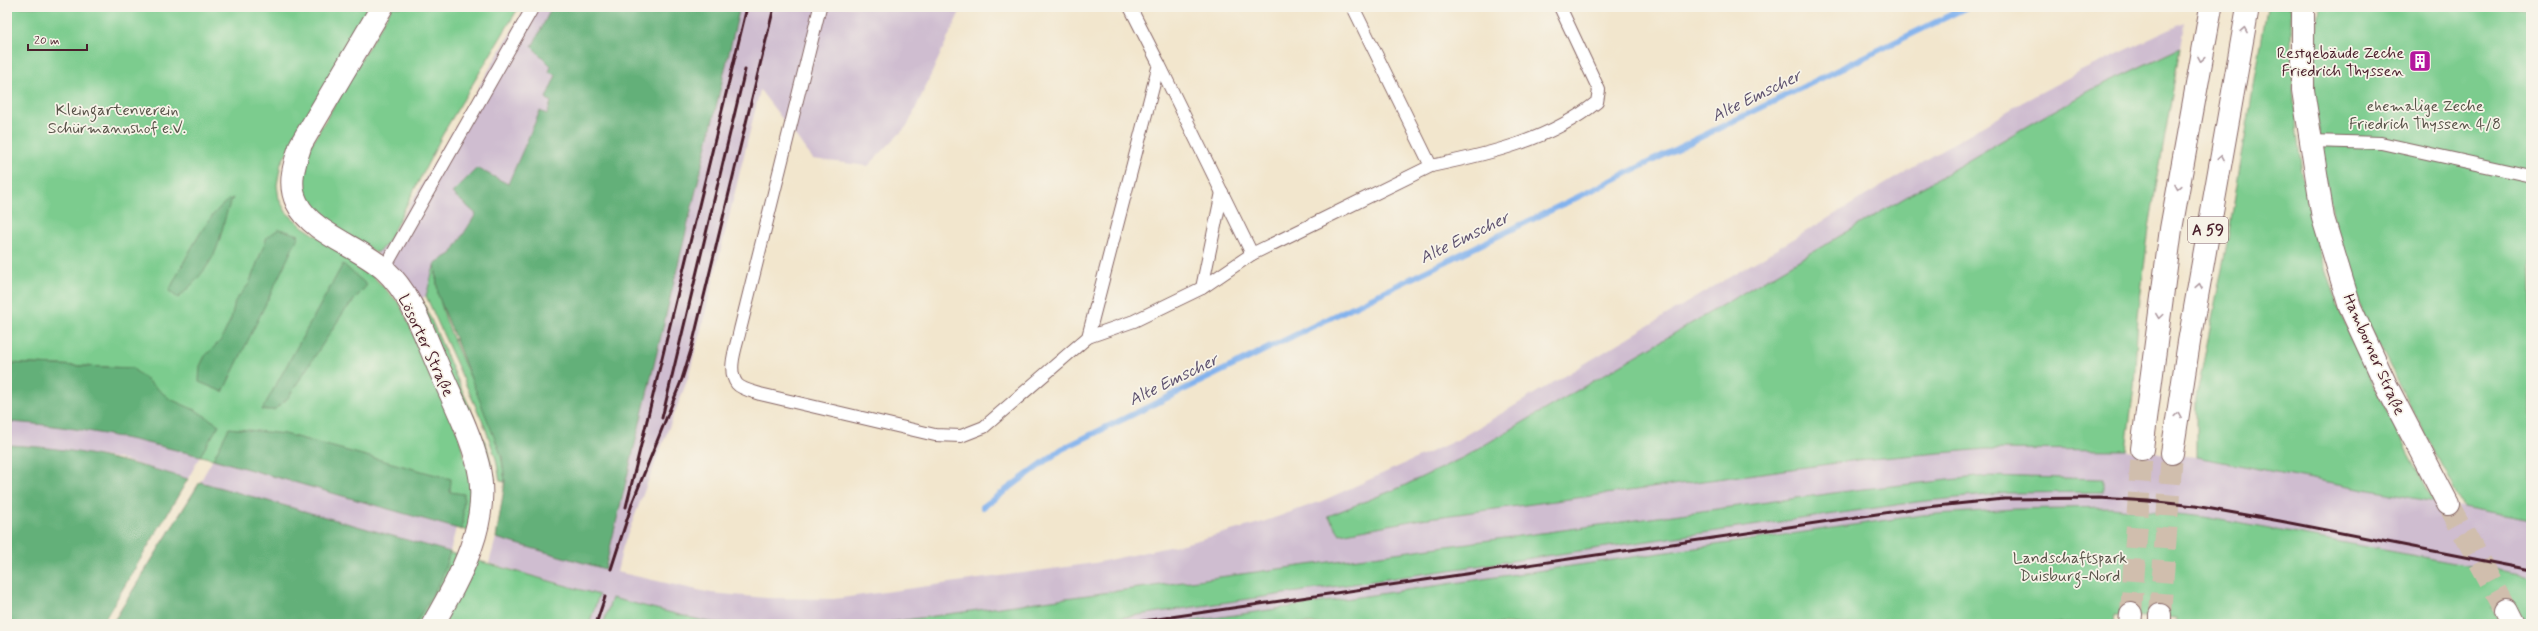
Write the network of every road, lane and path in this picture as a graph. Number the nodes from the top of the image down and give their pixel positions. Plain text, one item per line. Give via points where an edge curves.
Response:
1 (382, 7) edge
2 (533, 7) edge
3 (820, 7) edge
4 (1130, 7) edge
5 (1353, 7) edge
6 (1560, 7) edge
7 (2210, 7) edge
8 (2248, 7) edge
9 (2303, 7) edge
10 (1159, 64) junction
11 (2310, 141) junction
12 (1431, 166) junction
13 (2531, 176) edge
14 (1222, 192) junction
15 (1252, 254) junction
16 (384, 269) junction
17 (1202, 288) junction
18 (1088, 337) junction
19 (2142, 449) tunnel mouth
20 (2172, 453) tunnel mouth
21 (2448, 504) tunnel mouth
22 (434, 624) edge

1 - 16 main road, Lösorter Straße via 301,144 293,169 293,189 296,202 308,220
2 - 16 lane
3 - 18 lane via 732,367 738,385 760,394 935,435 961,436 984,427
4 - 10 lane
5 - 12 lane
6 - 12 lane via 1599,90 1597,102 1541,135 1484,154
7 -> 19 main road, A 59 via 2171,229
20 -> 8 main road, A 59 via 2190,334
9 - 11 main road, Hamborner Straße via 2303,90
10 - 14 lane
10 - 18 lane
11 - 13 lane via 2381,143
11 - 21 main road, Hamborner Straße via 2323,218 2350,307 2386,385
12 - 15 lane
14 - 15 lane
14 - 17 lane
15 - 17 lane
16 - 22 main road, Lösorter Straße via 410,303 472,445 481,480 476,533 468,558
17 - 18 lane via 1134,321

